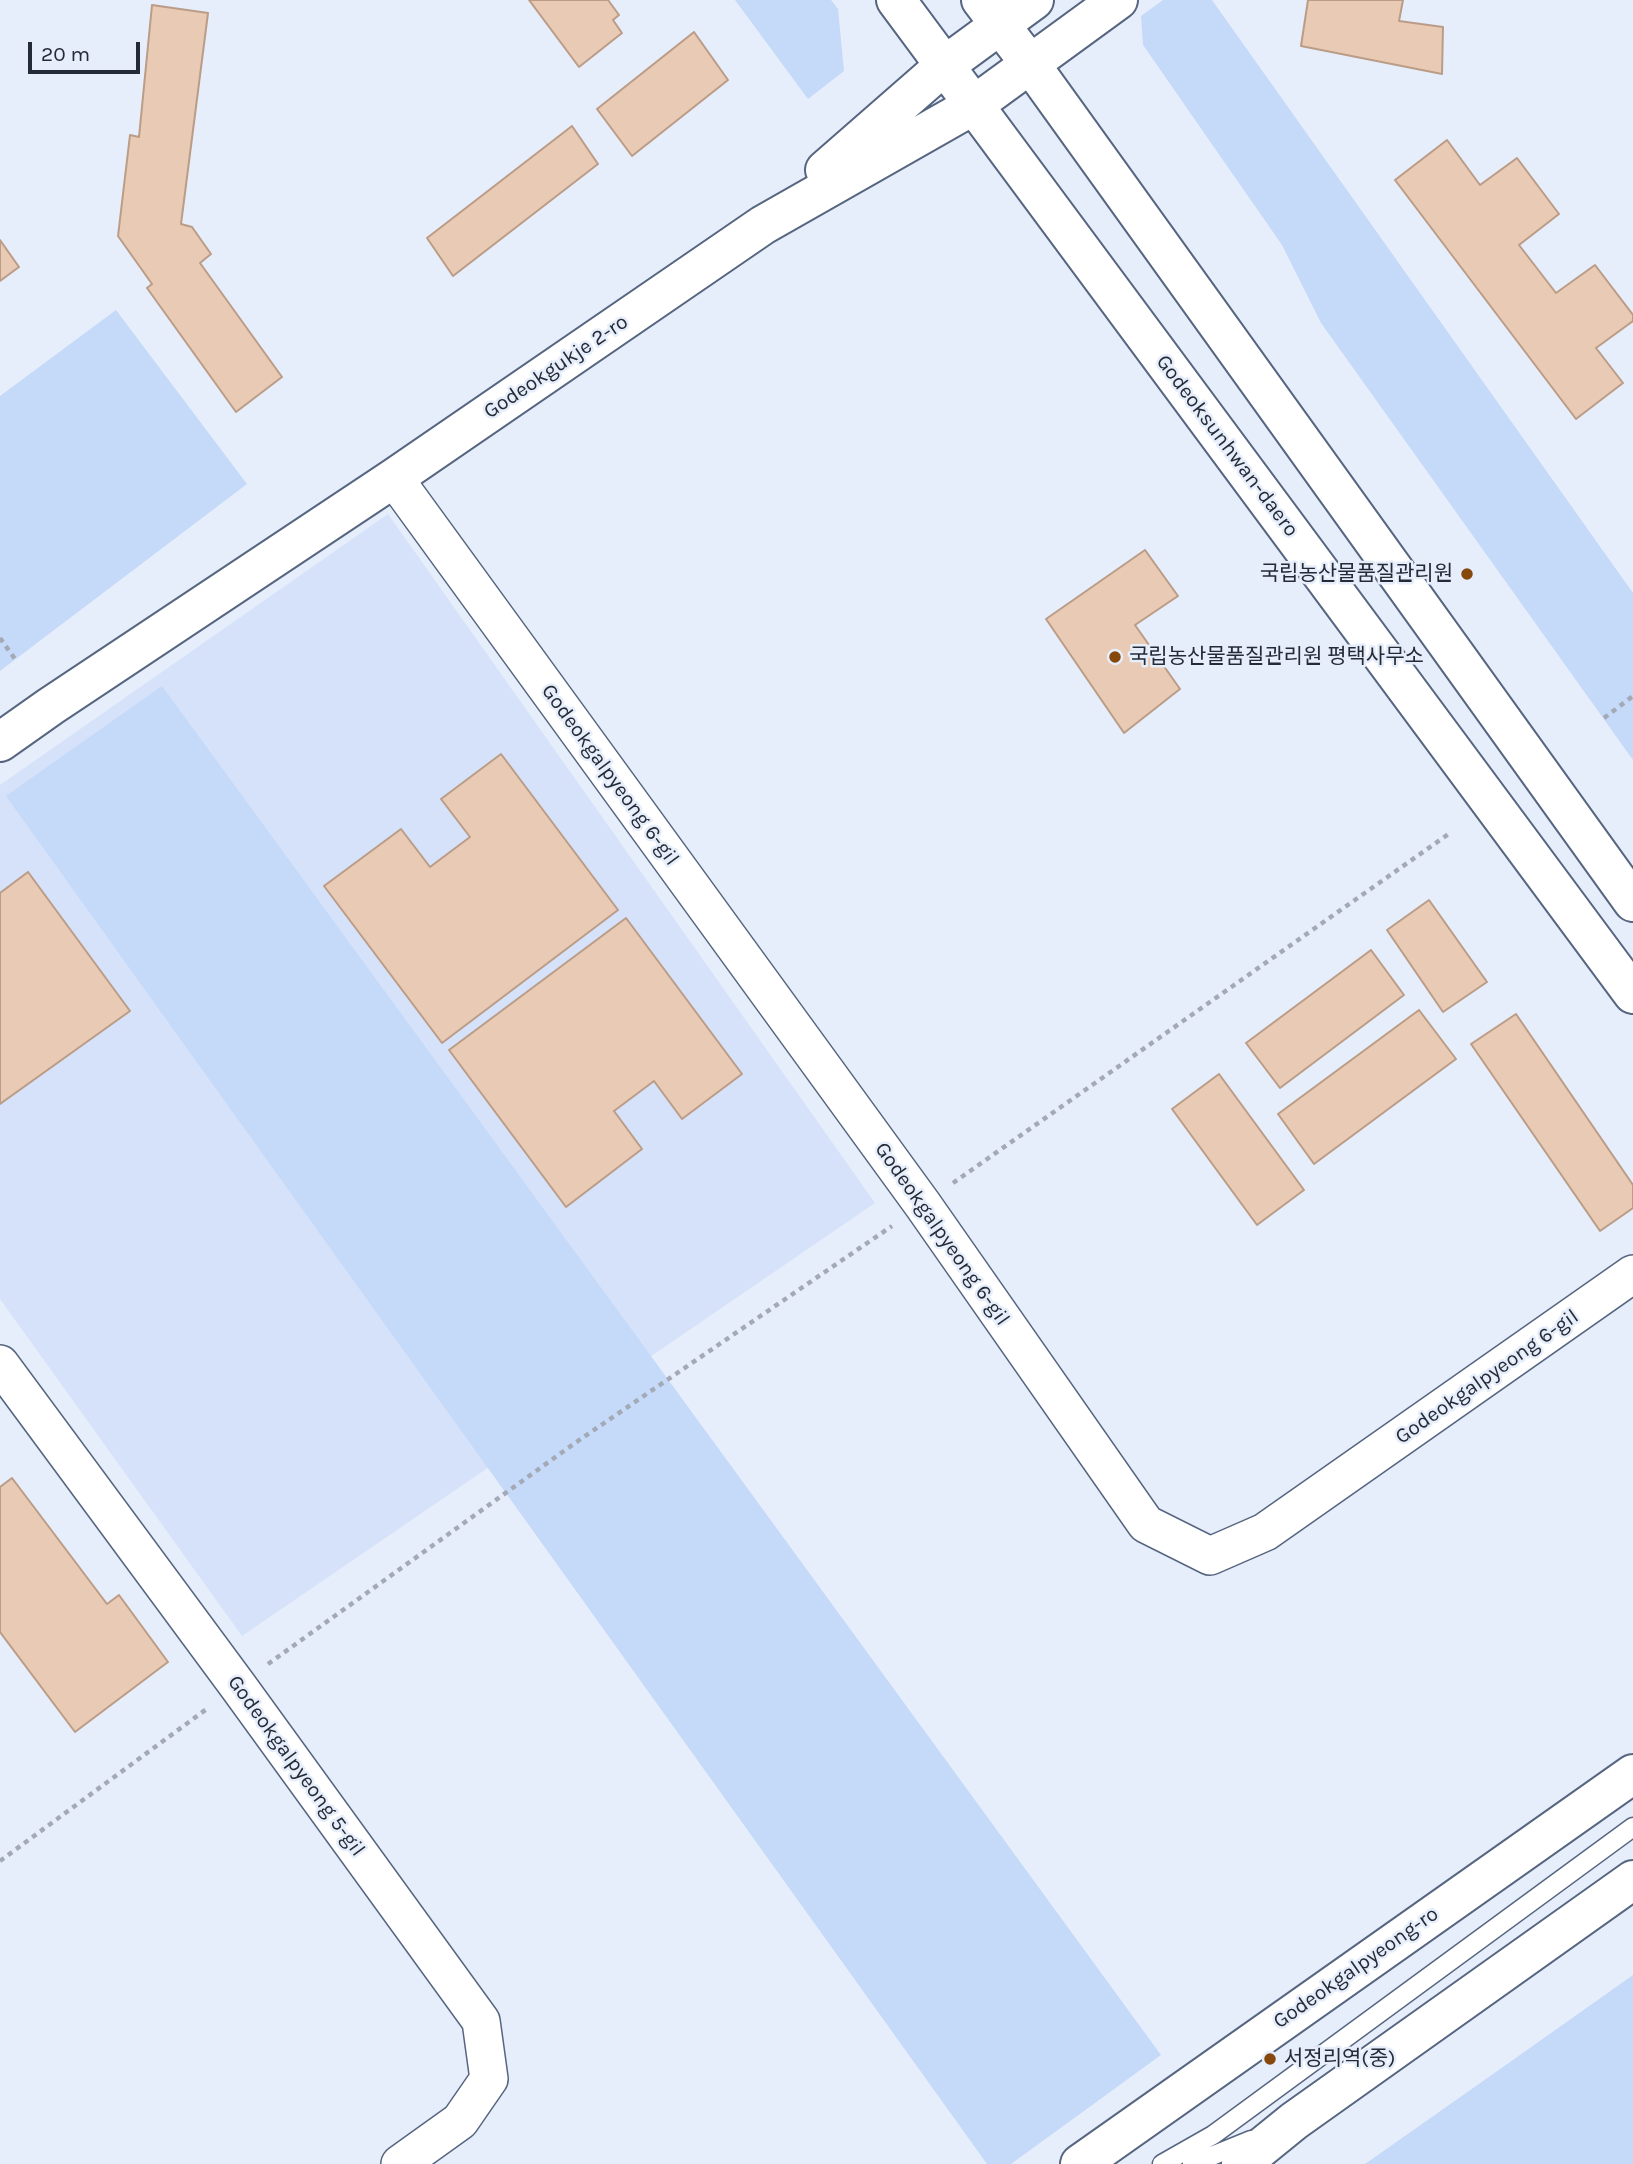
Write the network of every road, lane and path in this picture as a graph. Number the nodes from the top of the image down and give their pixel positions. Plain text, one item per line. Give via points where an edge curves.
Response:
1 (896, 0) edge
2 (1034, 0) edge
3 (1118, 0) edge
4 (991, 13) edge
5 (1031, 65) junction
6 (944, 66) junction
7 (974, 105) junction
8 (763, 225) junction
9 (394, 478) junction
10 (0, 638) edge
11 (15, 659) dead end
12 (1633, 696) edge
13 (1604, 718) dead end
14 (0, 742) edge
15 (1450, 833) dead end
16 (1633, 902) edge
17 (1633, 994) edge
18 (923, 1205) junction
19 (1633, 1274) edge
20 (0, 1364) edge
21 (238, 1686) junction
22 (1633, 1773) edge
23 (1633, 1827) edge
24 (0, 1861) edge
25 (1633, 1880) edge
26 (1294, 2121) junction
27 (400, 2164) edge
28 (1080, 2164) edge
29 (1162, 2164) edge
30 (1192, 2164) edge
31 (1241, 2164) edge

1 - 6 street, Godeoksunhwan-daero
2 - 4 street
3 - 5 street, Godeokgukje 2-ro
4 - 5 street
4 - 6 street
5 - 7 street, Godeokgukje 2-ro
5 - 16 street
6 - 7 street, Godeoksunhwan-daero
6 - 8 street
7 - 8 street, Godeokgukje 2-ro
7 - 17 street, Godeoksunhwan-daero
8 - 9 street, Godeokgukje 2-ro
9 - 14 street, Godeokgukje 2-ro
9 - 18 street, Godeokgalpyeong 6-gil
10 - 11 path
12 - 13 path
15 - 18 path
18 - 19 street, Godeokgalpyeong 6-gil via 1146,1524 1210,1556 1265,1532
18 - 21 path via 575,1443
20 - 21 street, Godeokgalpyeong 5-gil
21 - 24 path
21 - 27 street, Godeokgalpyeong 5-gil via 481,2021 489,2079 460,2121
22 - 28 street, Godeokgalpyeong-ro
23 - 29 lane via 1213,2135
25 - 26 street
26 - 30 lane
26 - 31 street

